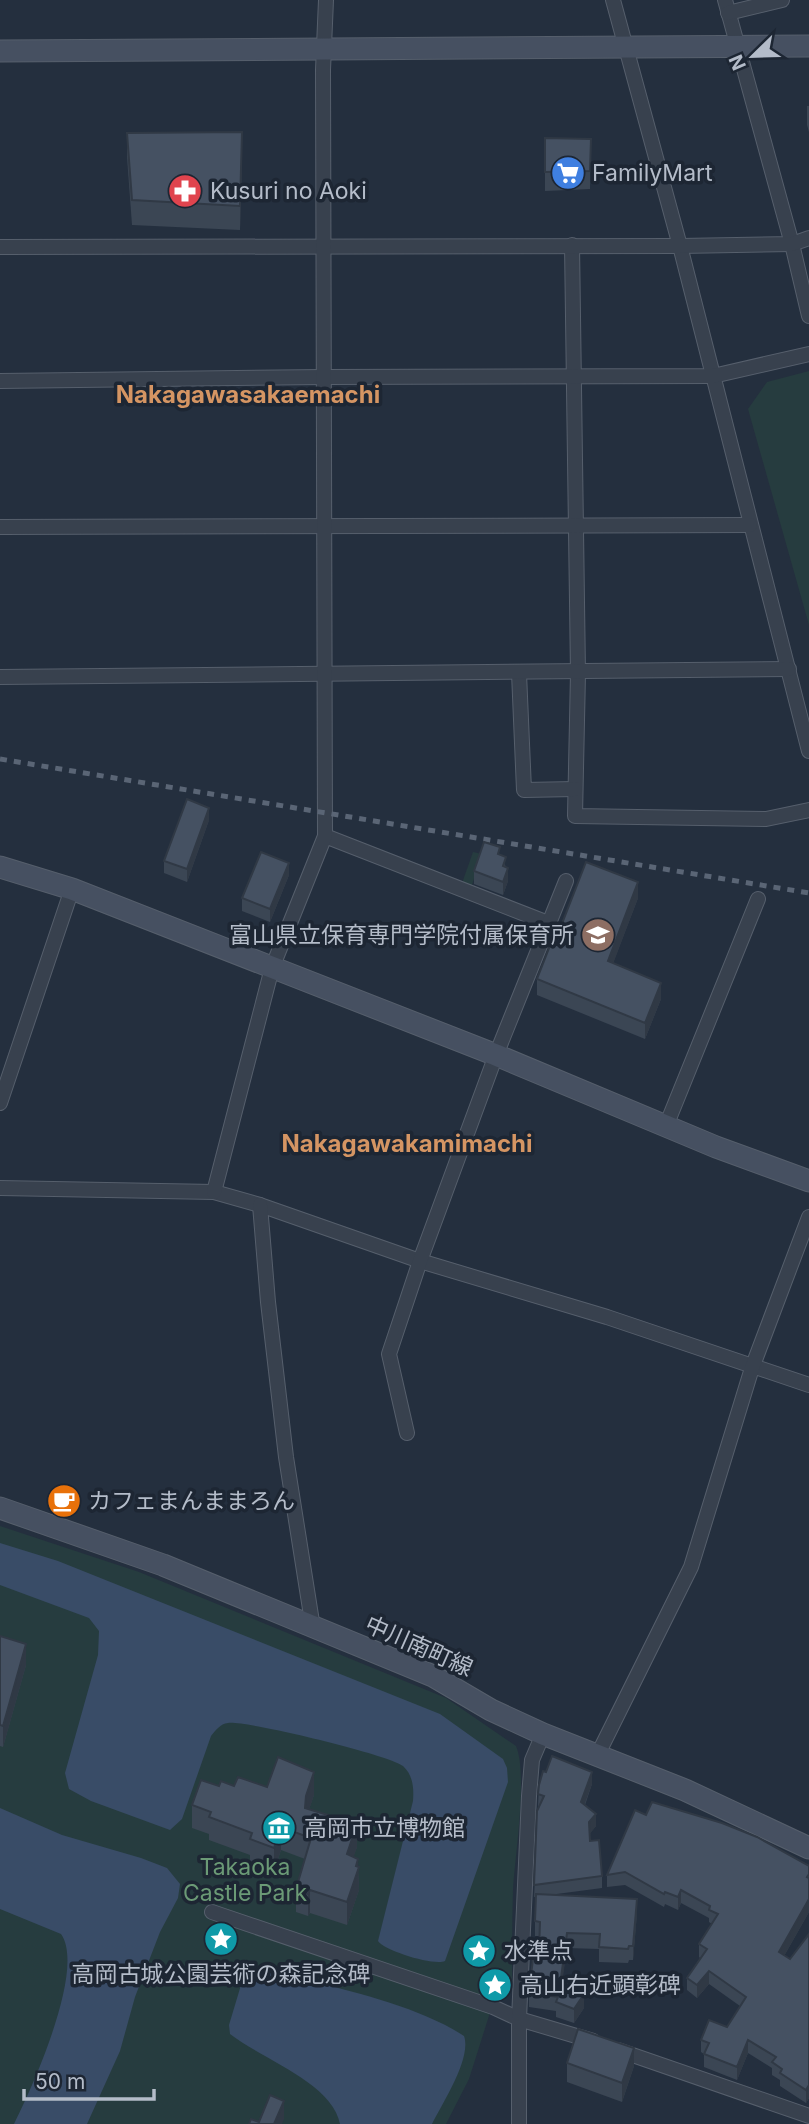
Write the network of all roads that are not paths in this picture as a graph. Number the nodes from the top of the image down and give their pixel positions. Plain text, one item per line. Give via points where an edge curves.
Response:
1 (326, 0) edge
2 (613, 0) edge
3 (782, 0) edge
4 (727, 7) edge
5 (809, 46) edge
6 (738, 47) junction
7 (324, 48) junction
8 (628, 48) junction
9 (0, 51) edge
10 (809, 238) edge
11 (792, 244) junction
12 (572, 245) junction
13 (325, 246) junction
14 (680, 246) junction
15 (0, 247) edge
16 (809, 316) edge
17 (809, 354) edge
18 (574, 376) junction
19 (713, 376) junction
20 (324, 377) junction
21 (0, 381) edge
22 (750, 525) junction
23 (326, 526) junction
24 (577, 526) junction
25 (0, 527) edge
26 (789, 669) junction
27 (519, 673) junction
28 (578, 673) junction
29 (325, 676) junction
30 (0, 677) edge
31 (809, 751) edge
32 (575, 789) junction
33 (809, 810) edge
34 (325, 836) junction
35 (0, 867) edge
36 (566, 881) dead end
37 (72, 889) junction
38 (758, 899) dead end
39 (548, 923) junction
40 (272, 968) junction
41 (495, 1055) junction
42 (4, 1077) edge
43 (0, 1103) edge
44 (666, 1126) junction
45 (809, 1181) edge
46 (0, 1188) edge
47 (214, 1192) junction
48 (260, 1205) junction
49 (809, 1217) edge
50 (421, 1261) junction
51 (752, 1368) junction
52 (809, 1385) edge
53 (407, 1433) dead end
54 (0, 1508) edge
55 (313, 1629) junction
56 (543, 1734) junction
57 (598, 1754) junction
58 (809, 1849) edge
59 (212, 1912) dead end
60 (519, 2019) junction
61 (809, 2116) edge
62 (519, 2124) edge

1 - 7 street
2 - 8 street
3 - 4 street
4 - 6 street
5 - 6 street
6 - 8 street
6 - 11 street
7 - 8 street
7 - 9 street
7 - 13 street
8 - 14 street
10 - 11 street
11 - 14 street
11 - 16 street
12 - 13 street
12 - 14 street
12 - 18 street
13 - 15 street
13 - 20 street
14 - 19 street
17 - 19 street
18 - 19 street
18 - 20 street
18 - 24 street
19 - 22 street
20 - 21 street
20 - 23 street
22 - 24 street
22 - 26 street
23 - 24 street
23 - 25 street
23 - 29 street
24 - 28 street
26 - 28 street
26 - 31 street
27 - 28 street
27 - 29 street
27 - 32 street via 524,790
28 - 32 street
29 - 30 street
29 - 34 street
32 - 33 street via 575,816 766,819
34 - 39 street
34 - 40 street
35 - 37 street
36 - 39 street
37 - 40 street
37 - 42 street
38 - 44 street
39 - 41 street
40 - 41 street
40 - 47 street
41 - 44 street
41 - 50 street
42 - 43 street
44 - 45 street
46 - 47 street
47 - 48 street
48 - 50 street
48 - 55 street via 286,1457
49 - 51 street
50 - 51 street via 607,1317
50 - 53 street via 390,1354
51 - 52 street
51 - 57 street via 691,1567
54 - 55 street, 中川南町線 via 163,1565
55 - 56 street, 中川南町線 via 433,1676
56 - 57 street, 中川南町線
56 - 60 street via 532,1760
57 - 58 street, 中川南町線 via 727,1808
59 - 60 street
60 - 61 street
60 - 62 street

